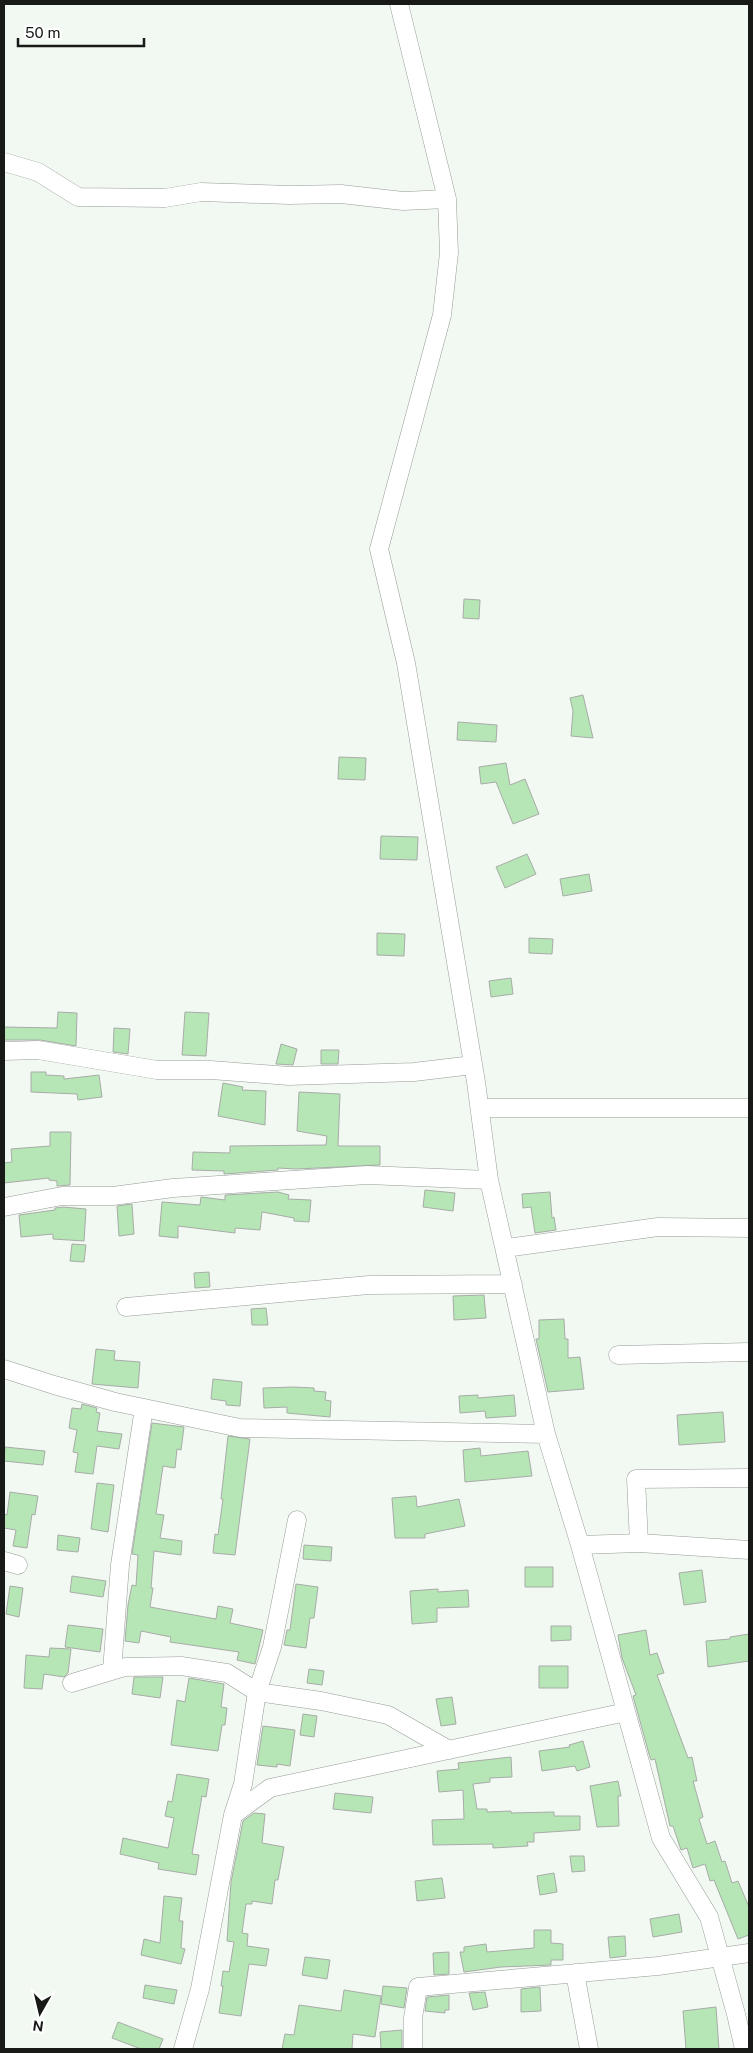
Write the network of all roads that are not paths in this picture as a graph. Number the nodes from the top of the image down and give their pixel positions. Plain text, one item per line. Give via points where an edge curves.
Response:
1 (399, 4) edge
2 (4, 162) edge
3 (447, 199) junction
4 (4, 1051) edge
5 (473, 1065) junction
6 (480, 1108) junction
7 (749, 1108) edge
8 (489, 1180) junction
9 (4, 1207) edge
10 (749, 1228) edge
11 (506, 1248) junction
12 (513, 1284) junction
13 (126, 1307) dead end
14 (749, 1352) edge
15 (618, 1355) dead end
16 (4, 1369) edge
17 (144, 1408) junction
18 (546, 1434) junction
19 (749, 1478) edge
20 (297, 1520) dead end
21 (640, 1543) junction
22 (580, 1545) junction
23 (749, 1550) edge
24 (112, 1671) junction
25 (72, 1683) dead end
26 (257, 1692) junction
27 (626, 1712) junction
28 (449, 1750) junction
29 (233, 1816) junction
30 (749, 1953) edge
31 (720, 1956) junction
32 (575, 1973) junction
33 (183, 2049) edge
34 (413, 2049) edge
35 (589, 2049) edge
36 (744, 2049) edge

1 - 3 street
2 - 3 street via 38,172 78,196 166,198 201,192 341,194 403,201
3 - 5 street via 449,253 442,315 379,549 406,663
4 - 5 street via 38,1050 157,1070 289,1076 414,1072
5 - 6 street
6 - 7 street
6 - 8 street
8 - 9 street via 367,1175 173,1188 114,1196 62,1196
8 - 11 street
10 - 11 street via 658,1227
11 - 12 street
12 - 13 street via 369,1285
12 - 18 street
14 - 15 street
16 - 17 street
17 - 18 street via 240,1428
17 - 24 street via 120,1565
18 - 22 street
19 - 21 street via 636,1479
20 - 26 street via 272,1647
21 - 22 street
21 - 23 street
22 - 27 street
24 - 25 street
24 - 26 street via 125,1667 190,1668 227,1673
26 - 28 street via 388,1715
26 - 29 street via 243,1784
27 - 28 street
27 - 31 street via 661,1838 709,1917
28 - 29 street via 270,1788
29 - 33 street via 200,1988
30 - 31 street
31 - 32 street via 658,1966
31 - 36 street
32 - 34 street via 418,1986
32 - 35 street

